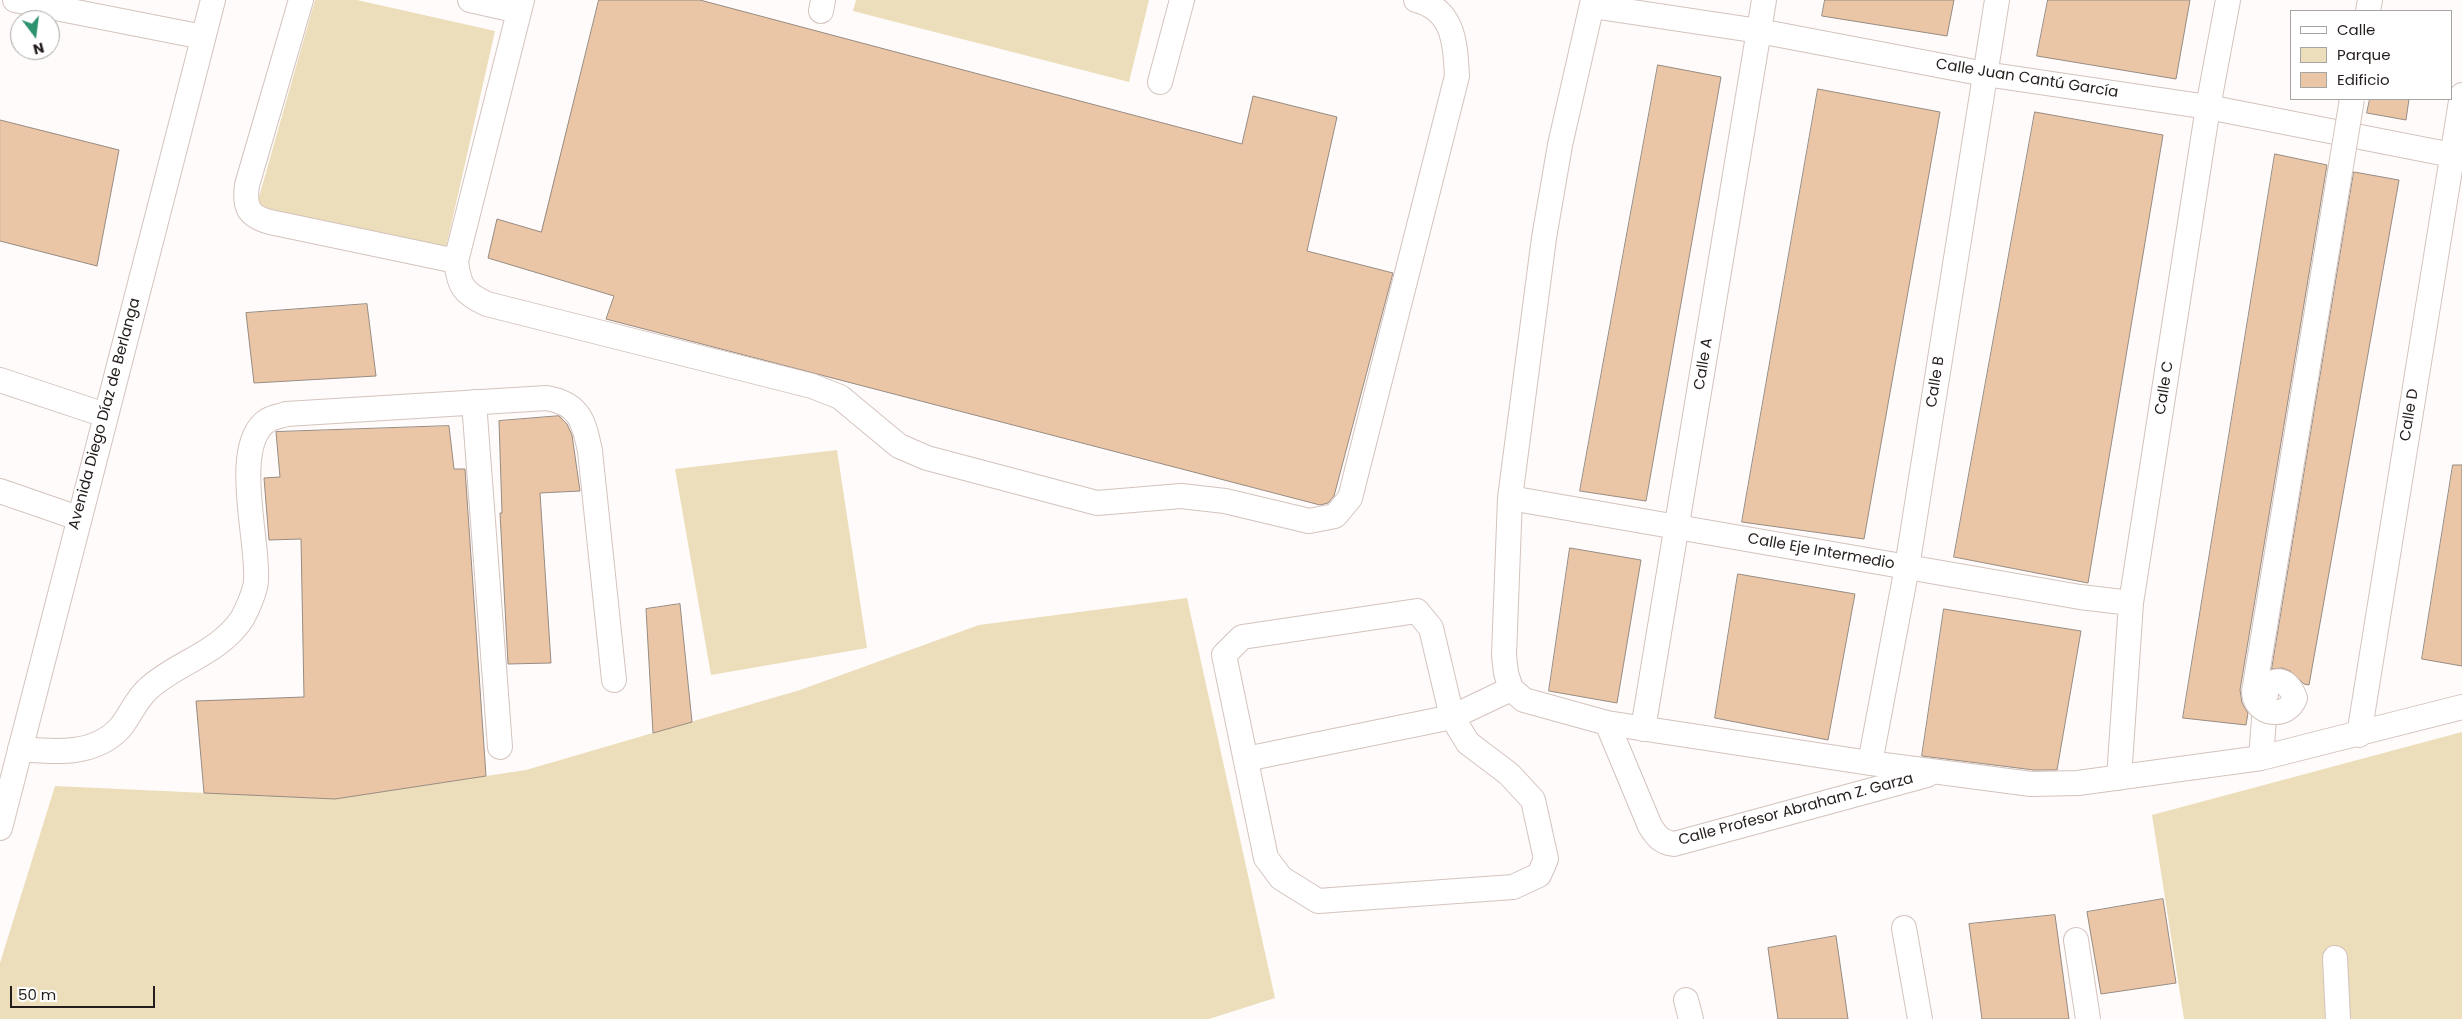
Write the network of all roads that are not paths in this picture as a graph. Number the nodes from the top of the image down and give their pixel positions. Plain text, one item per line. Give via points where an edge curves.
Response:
1 (15, 0) edge
2 (213, 0) edge
3 (300, 0) edge
4 (470, 0) edge
5 (1182, 0) edge
6 (1416, 0) edge
7 (1764, 0) edge
8 (1997, 0) edge
9 (2228, 0) edge
10 (1592, 3) edge
11 (520, 5) edge
12 (1758, 31) junction
13 (203, 37) junction
14 (1985, 74) junction
15 (1160, 82) dead end
16 (2462, 95) edge
17 (2352, 100) edge
18 (2208, 107) junction
19 (2457, 156) edge
20 (456, 261) junction
21 (0, 380) edge
22 (474, 402) junction
23 (105, 415) junction
24 (0, 491) edge
25 (1510, 498) junction
26 (78, 518) junction
27 (1678, 526) junction
28 (1907, 567) junction
29 (2131, 603) junction
30 (614, 680) dead end
31 (1511, 689) junction
32 (2462, 707) edge
33 (2265, 710) edge
34 (2265, 710) edge
35 (2265, 710) edge
36 (2265, 710) edge
37 (1452, 717) junction
38 (1607, 722) junction
39 (1643, 729) junction
40 (2359, 735) junction
41 (500, 747) dead end
42 (20, 749) junction
43 (2261, 758) junction
44 (1246, 759) junction
45 (1870, 763) junction
46 (1940, 772) junction
47 (2118, 778) junction
48 (0, 828) edge
49 (1904, 928) dead end
50 (2076, 940) dead end
51 (2335, 958) dead end
52 (1920, 1019) edge
53 (2088, 1019) edge
54 (2338, 1019) edge

1 - 13 street
2 - 13 street, Avenida Diego Díaz de Berlanga
3 - 20 street via 246,184 245,198 249,211 256,218 270,222
4 - 11 street
5 - 15 street
6 - 20 street via 1430,4 1445,18 1455,43 1457,76 1350,498 1335,516 1324,519 1309,521 1225,501 1181,496 1098,503 927,458 899,446 840,397 812,386 486,304 469,296 459,280
7 - 12 street, Calle A
8 - 14 street, Calle B
9 - 18 street, Calle C
10 - 12 street, Calle Juan Cantú García
10 - 25 street via 1560,145 1544,238
11 - 20 street
12 - 14 street, Calle Juan Cantú García
12 - 27 street, Calle A
13 - 23 street, Avenida Diego Díaz de Berlanga
14 - 18 street, Calle Juan Cantú García
14 - 28 street, Calle B
16 - 19 street, Calle D
17 - 33 street, bridge via 2254,692 2254,700
18 - 19 street, Calle Juan Cantú García
18 - 29 street, Calle C
19 - 40 street, Calle D
21 - 23 street
22 - 30 street via 562,400 583,421 590,451
22 - 41 street
22 - 42 street via 320,411 286,414 268,420 254,436 248,468 256,582 242,618 198,659 166,673 146,690 120,727 95,745 60,753
23 - 26 street, Avenida Diego Díaz de Berlanga
24 - 26 street
25 - 27 street, Calle Eje Intermedio
25 - 31 street via 1504,655
26 - 42 street, Avenida Diego Díaz de Berlanga
27 - 28 street, Calle Eje Intermedio
27 - 39 street, Calle A
28 - 29 street, Calle Eje Intermedio
28 - 45 street, Calle B
29 - 47 street, Calle C
31 - 37 street
31 - 38 street, Calle Profesor Abraham Z. Garza via 1524,700
32 - 40 street, Calle Profesor Abraham Z. Garza
34 - 35 street, bridge via 2286,711 2295,698 2292,689 2280,680 2268,685
36 - 43 street, bridge
37 - 44 street
37 - 44 street via 1430,628 1417,611 1242,637 1224,655
37 - 44 street via 1468,742 1509,774 1532,800 1546,859 1538,875 1513,887 1318,901 1281,878 1266,858
38 - 39 street, Calle Profesor Abraham Z. Garza
38 - 46 street, Calle Profesor Abraham Z. Garza via 1650,826 1664,842 1674,844
39 - 45 street, Calle Profesor Abraham Z. Garza
40 - 43 street, Calle Profesor Abraham Z. Garza
42 - 48 street, Avenida Diego Díaz de Berlanga
43 - 47 street, Calle Profesor Abraham Z. Garza
45 - 46 street, Calle Profesor Abraham Z. Garza
46 - 47 street, Calle Profesor Abraham Z. Garza via 2031,784
49 - 52 street
50 - 53 street
51 - 54 street

